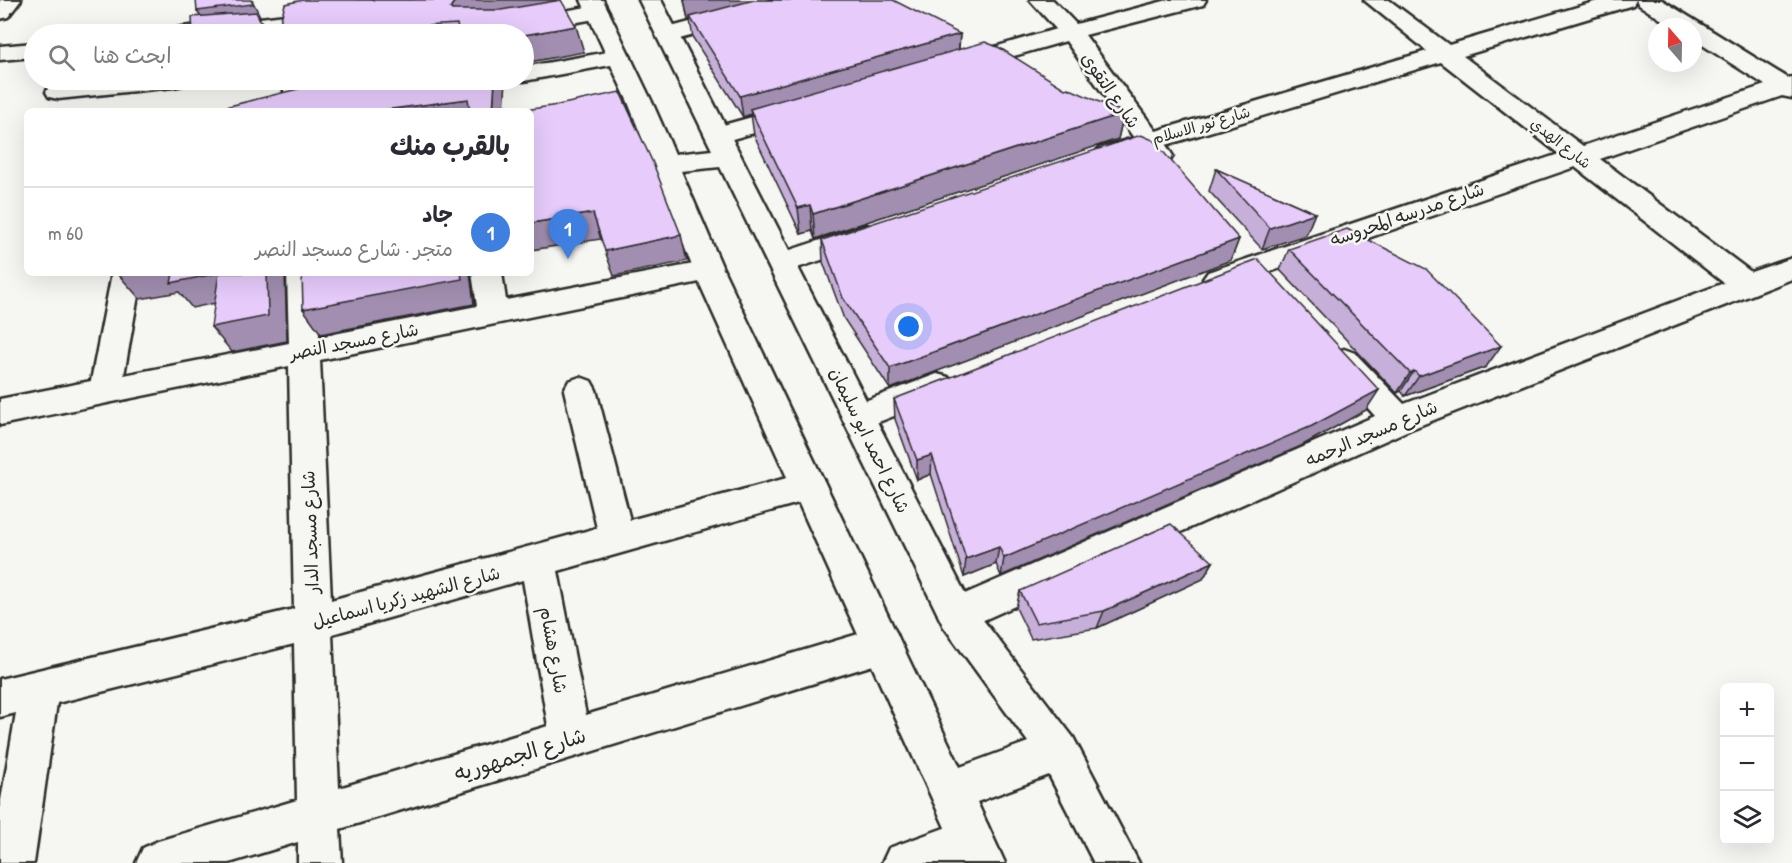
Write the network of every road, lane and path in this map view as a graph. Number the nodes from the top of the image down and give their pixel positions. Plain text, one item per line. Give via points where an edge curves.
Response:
1 (10, 0) edge
2 (401, 0) edge
3 (650, 0) edge
4 (798, 0) edge
5 (1041, 0) edge
6 (1195, 0) edge
7 (1376, 0) edge
8 (1625, 0) edge
9 (1647, 0) edge
10 (595, 6) edge
11 (0, 12) edge
12 (294, 18) edge
13 (1675, 18) edge
14 (252, 24) edge
15 (517, 24) edge
16 (1071, 32) junction
17 (668, 35) junction
18 (1702, 35) edge
19 (24, 51) edge
20 (0, 52) edge
21 (1444, 53) junction
22 (619, 57) junction
23 (939, 70) edge
24 (534, 72) edge
25 (1790, 88) edge
26 (91, 90) edge
27 (300, 90) edge
28 (58, 94) edge
29 (817, 106) edge
30 (307, 108) edge
31 (1147, 141) junction
32 (724, 146) junction
33 (1579, 156) junction
34 (1088, 160) edge
35 (665, 164) junction
36 (1178, 176) edge
37 (892, 226) edge
38 (1247, 256) junction
39 (782, 263) junction
40 (1792, 268) edge
41 (709, 271) junction
42 (126, 276) edge
43 (302, 276) edge
44 (487, 276) edge
45 (1747, 285) junction
46 (1189, 290) edge
47 (1279, 290) edge
48 (493, 314) junction
49 (1326, 342) edge
50 (304, 351) junction
51 (957, 379) edge
52 (580, 390) dead end
53 (105, 391) junction
54 (0, 412) edge
55 (858, 417) junction
56 (1399, 420) junction
57 (809, 486) junction
58 (617, 538) junction
59 (538, 560) junction
60 (957, 615) junction
61 (313, 622) junction
62 (882, 645) junction
63 (40, 688) junction
64 (0, 698) edge
65 (570, 739) junction
66 (1059, 751) junction
67 (950, 791) junction
68 (319, 814) junction
69 (978, 851) edge
70 (12, 863) edge
71 (158, 863) edge
72 (320, 863) edge
73 (904, 863) edge
74 (1117, 863) edge

1 - 11 street
2 - 12 street
3 - 17 street, شارع احمد ابو سليمان
4 - 17 street
5 - 16 street, شارع التقوى
6 - 16 street
7 - 21 street, شارع الهدي
8 - 21 street, شارع نور الاسلام
9 - 13 street
10 - 15 street
10 - 22 street
12 - 14 street
16 - 23 street
16 - 31 street, شارع التقوى
17 - 32 street, شارع احمد ابو سليمان
18 - 25 street
19 - 20 street
21 - 31 street, شارع نور الاسلام
21 - 33 street, شارع الهدي
22 - 24 street
22 - 35 street via 628,105
25 - 33 street, شارع مدرسه المحروسه
26 - 28 street
27 - 30 street
29 - 32 street
31 - 34 street, شارع نور الاسلام
31 - 36 street, شارع التقوى
32 - 35 street
32 - 39 street, شارع احمد ابو سليمان
33 - 38 street, شارع مدرسه المحروسه
33 - 45 street, شارع الهدي
35 - 41 street
37 - 39 street
38 - 46 street, شارع مدرسه المحروسه
38 - 47 street
39 - 55 street, شارع احمد ابو سليمان
40 - 45 street, شارع مسجد الرحمه
41 - 48 street, شارع مسجد النصر
41 - 57 street
42 - 53 street
43 - 50 street, شارع مسجد الدار
44 - 48 street
45 - 56 street, شارع مسجد الرحمه
48 - 50 street, شارع مسجد النصر
49 - 56 street
50 - 53 street, شارع مسجد النصر
50 - 61 street, شارع مسجد الدار
51 - 55 street
52 - 58 street
53 - 54 street, شارع مسجد النصر
55 - 60 street, شارع احمد ابو سليمان
56 - 60 street, شارع مسجد الرحمه
57 - 58 street, شارع الشهيد زكريا اسماعيل
57 - 62 street
58 - 59 street, شارع الشهيد زكريا اسماعيل
59 - 61 street, شارع الشهيد زكريا اسماعيل
59 - 65 street, شارع هشام
60 - 66 street, شارع احمد ابو سليمان
61 - 63 street, شارع الشهيد زكريا اسماعيل
61 - 68 street, شارع مسجد الدار
62 - 65 street, شارع الجمهوريه
62 - 67 street
63 - 64 street, شارع الشهيد زكريا اسماعيل
63 - 70 street
65 - 68 street, شارع الجمهوريه
66 - 67 street
66 - 74 street, شارع احمد ابو سليمان
67 - 69 street
68 - 71 street, شارع الجمهوريه
68 - 72 street, شارع مسجد الدار
69 - 73 street

